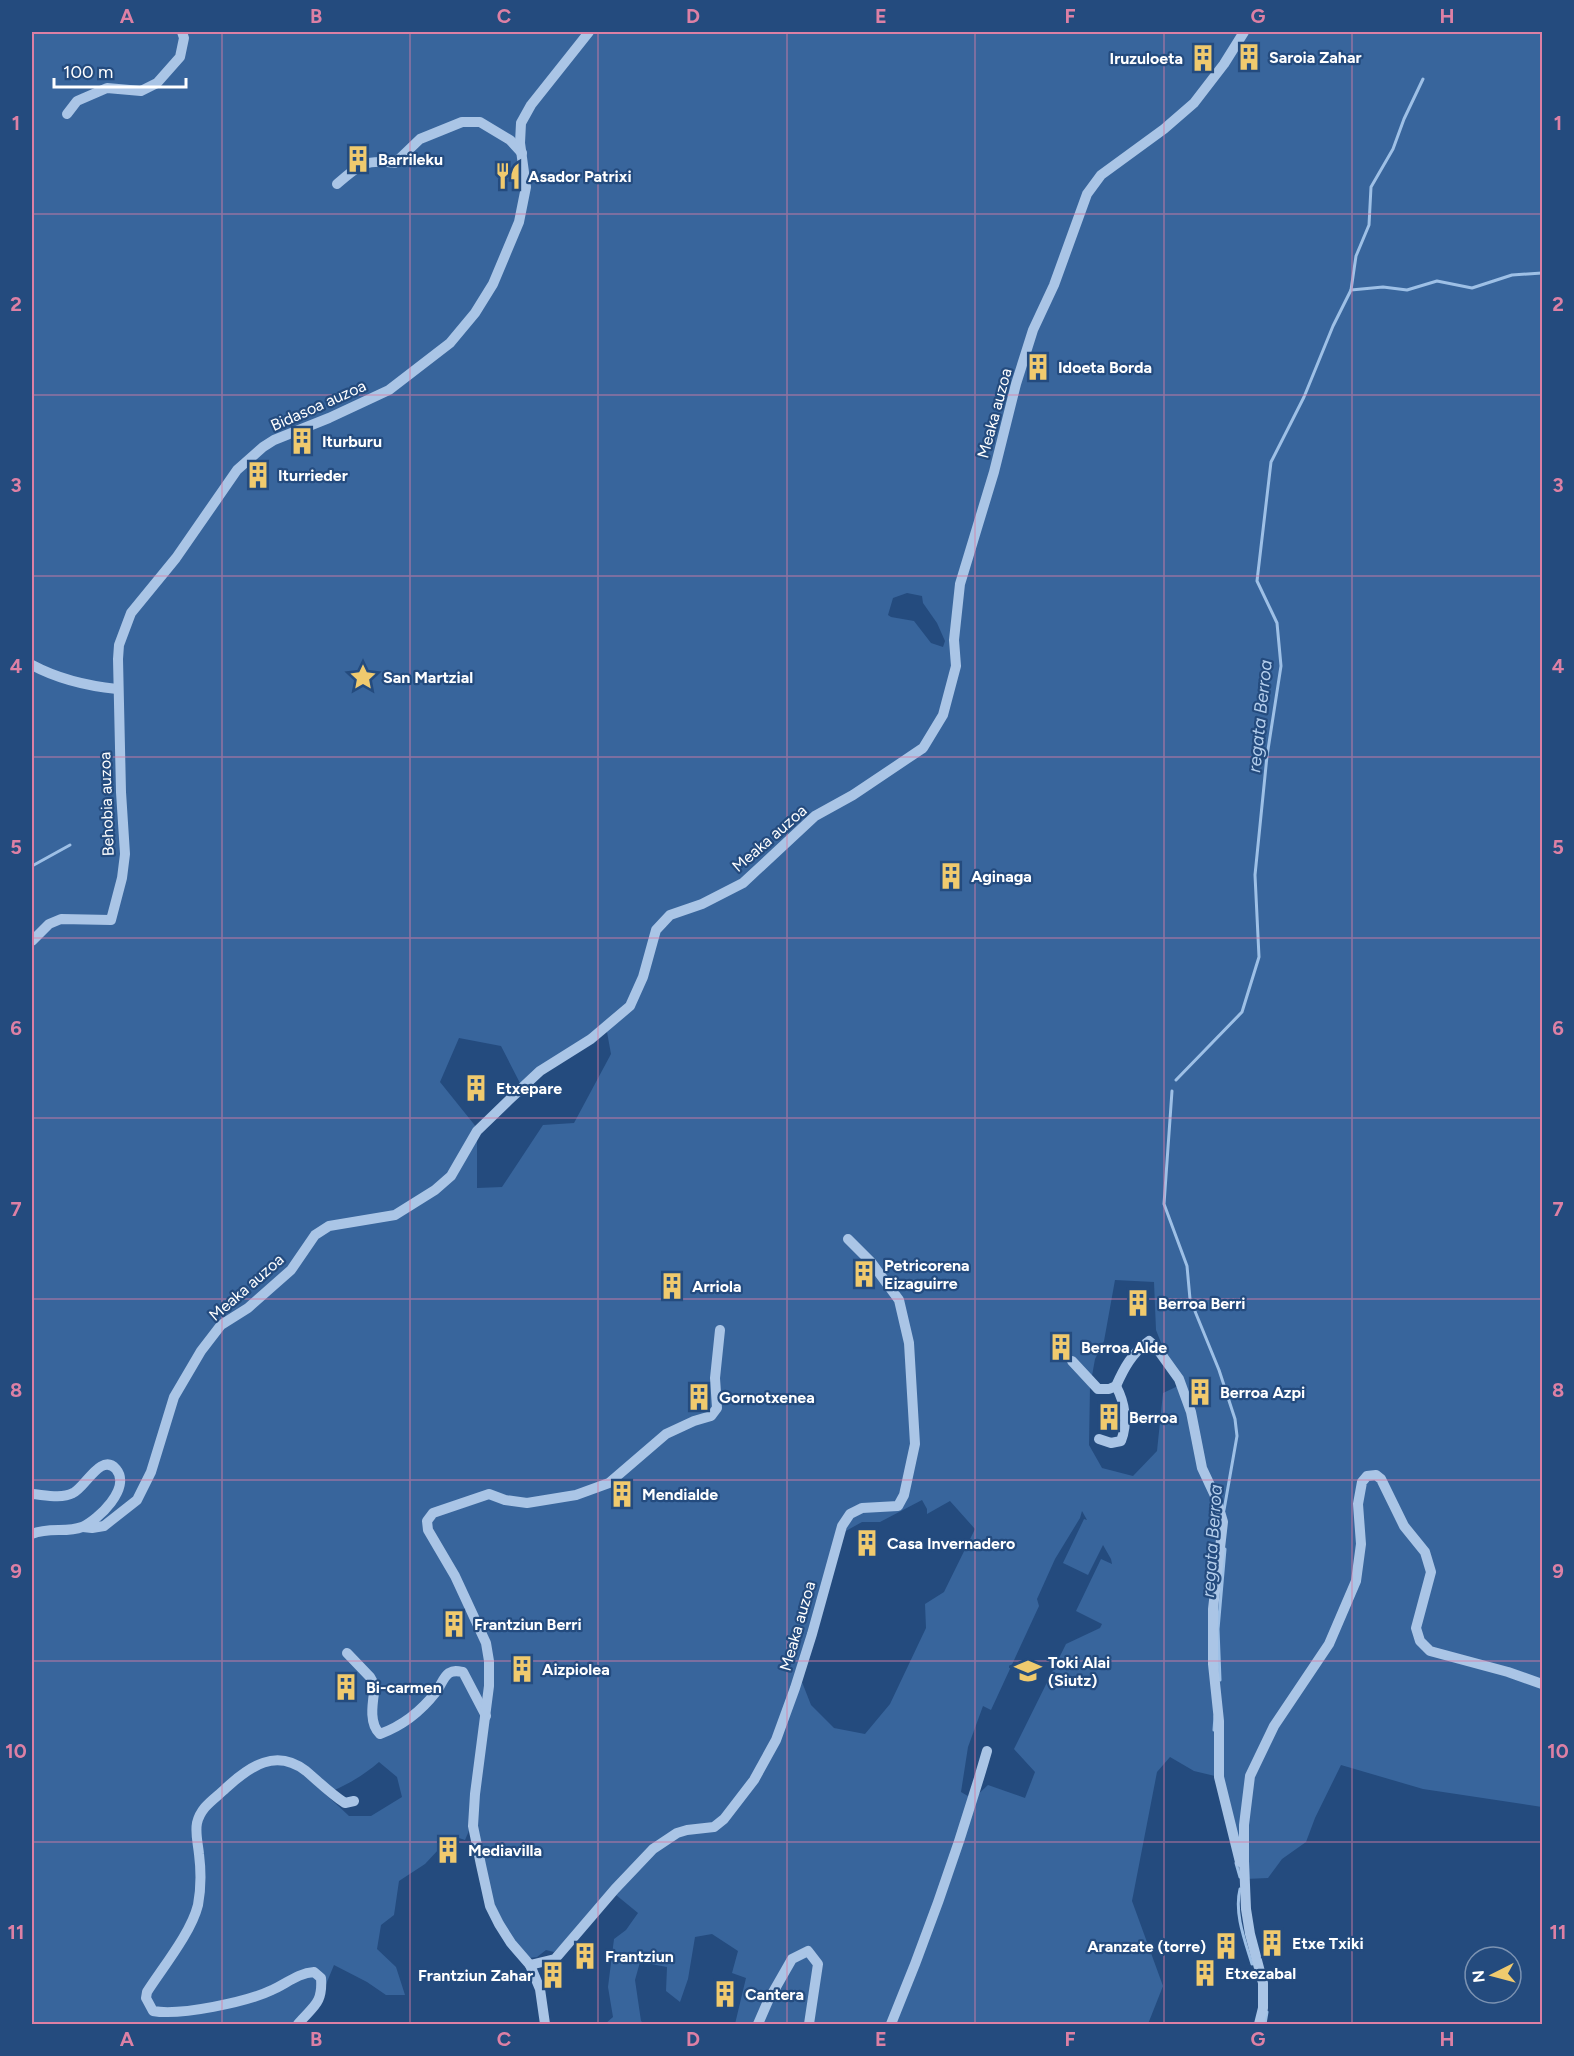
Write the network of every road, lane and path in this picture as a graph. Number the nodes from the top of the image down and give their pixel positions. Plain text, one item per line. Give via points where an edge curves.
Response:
1 (182, 32) edge
2 (589, 32) edge
3 (1244, 32) edge
4 (67, 114) dead end
5 (522, 153) junction
6 (337, 184) dead end
7 (32, 665) edge
8 (117, 689) junction
9 (32, 941) edge
10 (848, 1239) dead end
11 (720, 1330) dead end
12 (1072, 1361) dead end
13 (1116, 1386) junction
14 (1099, 1439) dead end
15 (32, 1494) edge
16 (83, 1527) junction
17 (32, 1534) edge
18 (347, 1653) dead end
19 (1542, 1684) edge
20 (486, 1716) junction
21 (987, 1751) dead end
22 (354, 1801) dead end
23 (1245, 1879) junction
24 (530, 1965) junction
25 (298, 2025) edge
26 (545, 2025) edge
27 (758, 2025) edge
28 (809, 2025) edge
29 (891, 2025) edge
30 (1259, 2025) edge

1 - 4 street via 180,57 157,83 141,91 107,88 77,101
2 - 5 street, Bidasoa auzoa via 521,123
3 - 16 street, Meaka auzoa via 1194,103 1101,175 1087,194 1016,384 960,584 954,640 956,666 943,715 923,748 815,816 743,883 670,915 656,930 630,1006 591,1039 540,1071 509,1100 477,1131 451,1176 435,1190 395,1215 329,1226 315,1235 291,1270 249,1308 221,1325 201,1351 174,1397 151,1472 137,1500 104,1526
5 - 6 street via 510,140 480,122 462,122 420,140 395,163 368,162
5 - 8 street, Bidasoa auzoa via 525,187 519,222 493,284 475,313 450,343 389,390 274,440 237,470 176,558 131,613 119,645
7 - 8 street via 69,680
8 - 9 street, Behobia auzoa via 125,854 111,920 61,919 49,924
10 - 24 street, Meaka auzoa via 899,1300 909,1343 915,1444 904,1495 898,1506 862,1508 850,1514 842,1526 812,1634 776,1740 754,1780 724,1819 714,1827 677,1833 653,1849 555,1959
11 - 20 street via 715,1378 717,1408 711,1416 666,1434 609,1483 576,1495 527,1503 489,1494 433,1513 427,1521 428,1530 455,1576 486,1643
12 - 13 street via 1098,1389
13 - 14 street via 1125,1411 1124,1432 1120,1441
13 - 23 street via 1127,1362 1141,1347 1149,1341 1156,1347 1179,1379 1191,1412 1202,1468 1216,1498 1222,1522 1213,1609 1220,1777
15 - 16 street via 72,1494 99,1467 112,1466 120,1478 118,1492 105,1510
16 - 17 street
18 - 20 street via 375,1686 374,1721 380,1734 414,1715 447,1674 456,1670 463,1672
19 - 23 street via 1430,1651 1420,1641 1416,1628 1431,1572 1425,1552 1404,1526 1381,1479 1367,1476 1358,1504 1361,1544 1356,1581 1329,1644 1274,1726 1250,1776 1244,1825
20 - 24 street via 473,1826 490,1906 511,1943
21 - 29 street via 944,1889
22 - 25 street via 345,1803 304,1770 279,1760 249,1769 212,1800 202,1810 196,1832 200,1867 197,1908 147,1992 153,2011 179,2012 237,2002 314,1972 321,1978 320,1999
23 - 30 street via 1250,1934 1263,1983
24 - 26 street via 540,1989
27 - 28 street via 792,1959 808,1951 818,1964

